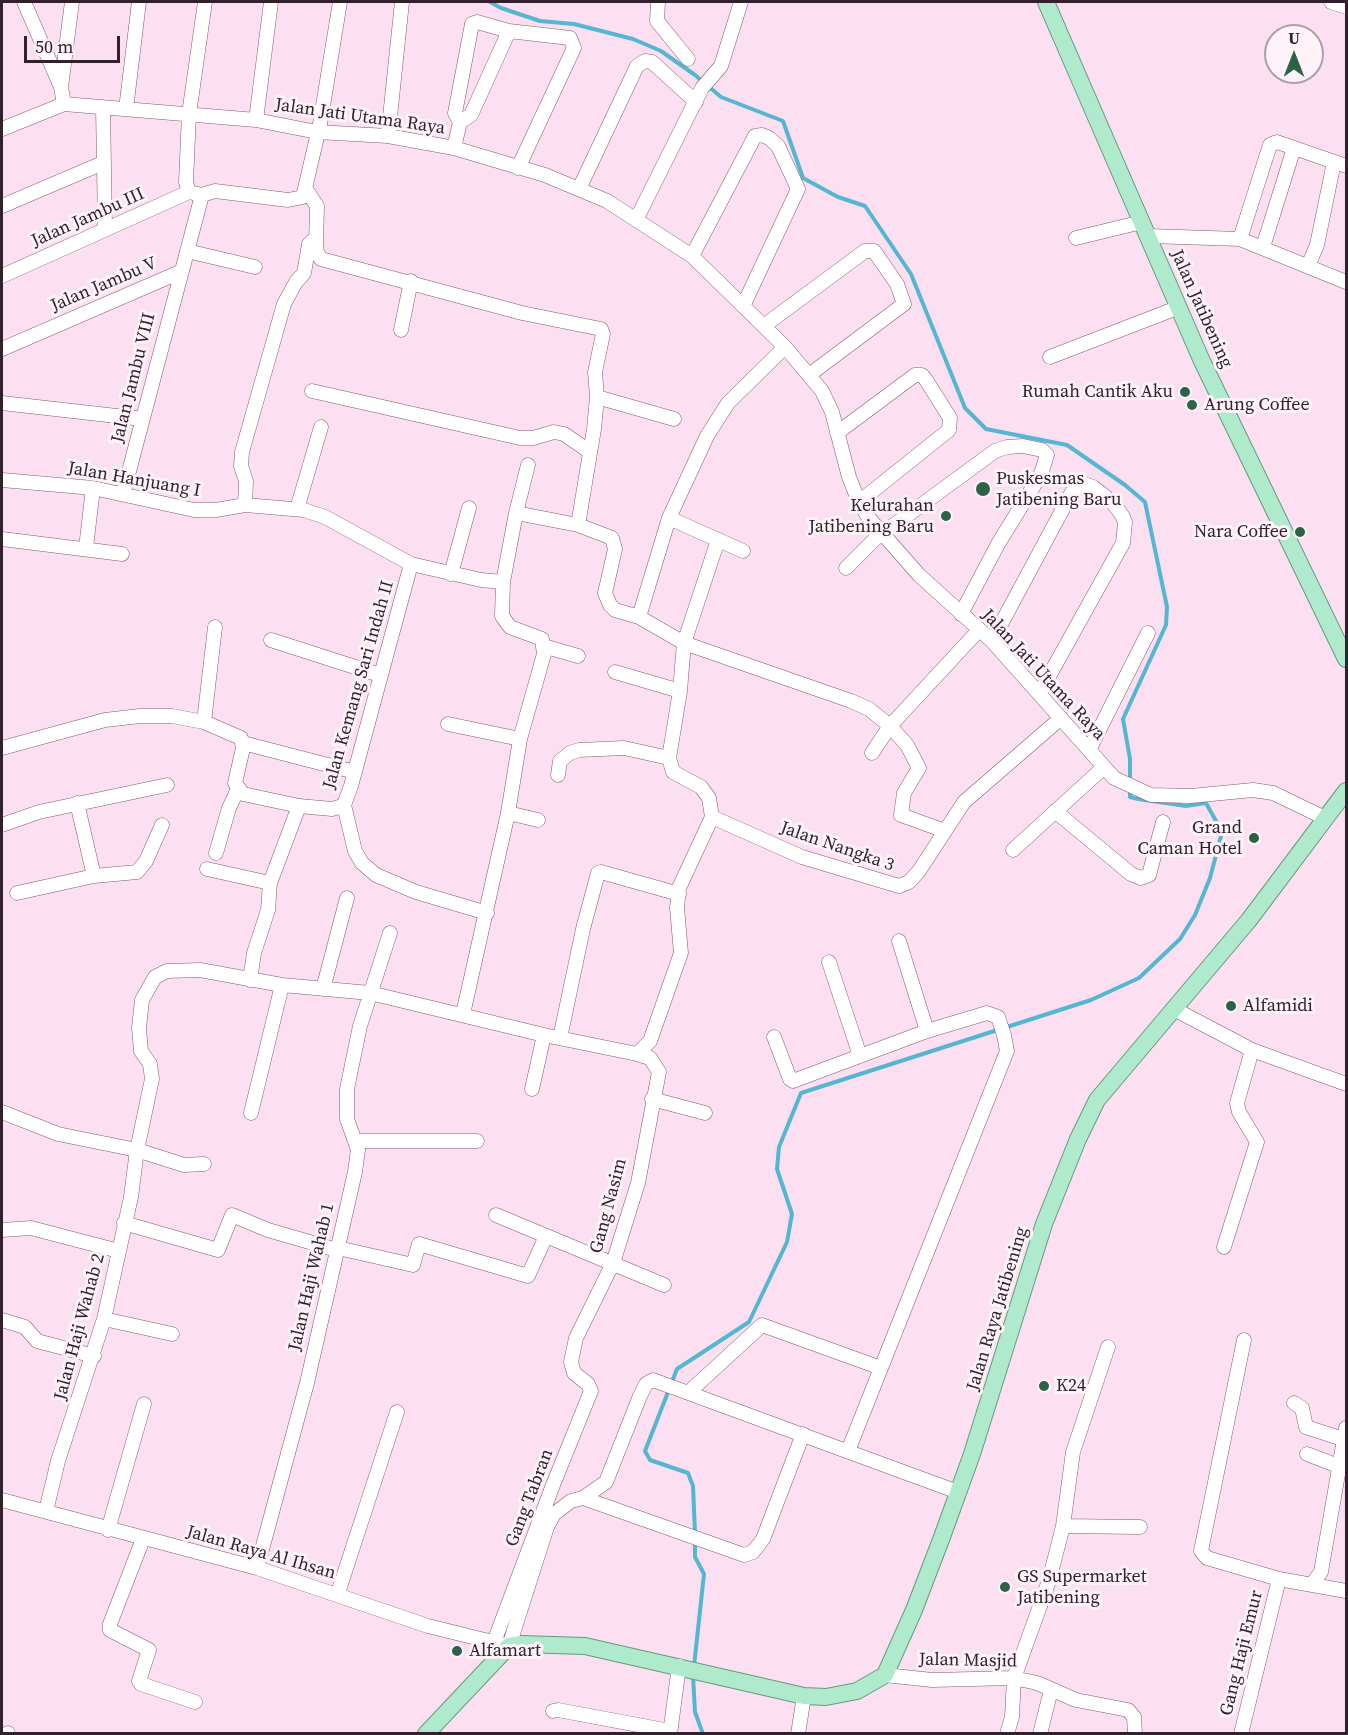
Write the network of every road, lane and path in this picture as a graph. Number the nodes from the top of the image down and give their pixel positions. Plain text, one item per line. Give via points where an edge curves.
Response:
1 (24, 2) edge
2 (72, 2) edge
3 (139, 2) edge
4 (205, 2) edge
5 (271, 2) edge
6 (340, 2) edge
7 (402, 2) edge
8 (658, 2) edge
9 (741, 2) edge
10 (1046, 2) edge
11 (1330, 2) edge
12 (1347, 7) edge
13 (509, 31) junction
14 (688, 59) dead end
15 (61, 87) junction
16 (696, 102) junction
17 (64, 104) junction
18 (103, 107) junction
19 (126, 108) junction
20 (189, 114) junction
21 (256, 120) junction
22 (460, 122) junction
23 (3, 126) edge
24 (317, 132) junction
25 (388, 136) junction
26 (454, 148) junction
27 (1294, 148) junction
28 (103, 163) junction
29 (1340, 164) edge
30 (518, 168) junction
31 (306, 189) junction
32 (579, 189) junction
33 (196, 193) junction
34 (2, 206) edge
35 (637, 218) junction
36 (105, 228) junction
37 (1145, 229) junction
38 (316, 238) junction
39 (1076, 238) dead end
40 (1240, 239) junction
41 (1263, 247) junction
42 (187, 251) junction
43 (692, 256) junction
44 (1308, 266) junction
45 (255, 267) dead end
46 (180, 272) junction
47 (2, 276) edge
48 (411, 281) junction
49 (1347, 282) edge
50 (744, 304) junction
51 (1178, 308) junction
52 (765, 325) junction
53 (400, 330) dead end
54 (785, 347) junction
55 (2, 349) edge
56 (1050, 357) dead end
57 (808, 375) junction
58 (312, 392) dead end
59 (597, 397) junction
60 (2, 403) edge
61 (674, 418) dead end
62 (143, 419) junction
63 (321, 427) dead end
64 (837, 433) junction
65 (590, 452) junction
66 (528, 465) dead end
67 (2, 480) edge
68 (93, 488) junction
69 (123, 494) junction
70 (858, 502) junction
71 (245, 505) junction
72 (469, 508) dead end
73 (297, 509) junction
74 (516, 513) junction
75 (669, 518) junction
76 (578, 525) junction
77 (881, 534) junction
78 (2, 539) edge
79 (718, 540) junction
80 (86, 548) junction
81 (743, 551) dead end
82 (122, 554) dead end
83 (411, 564) junction
84 (846, 568) dead end
85 (451, 574) junction
86 (503, 582) junction
87 (961, 614) junction
88 (639, 617) junction
89 (215, 627) dead end
90 (979, 630) junction
91 (1148, 633) dead end
92 (271, 640) dead end
93 (992, 641) junction
94 (684, 643) junction
95 (543, 646) junction
96 (578, 656) dead end
97 (1347, 659) edge
98 (615, 672) dead end
99 (380, 675) junction
100 (680, 691) junction
101 (1039, 694) junction
102 (1061, 718) junction
103 (204, 722) junction
104 (448, 724) dead end
105 (890, 726) junction
106 (520, 739) junction
107 (243, 743) junction
108 (2, 748) edge
109 (1089, 750) junction
110 (872, 753) dead end
111 (669, 758) junction
112 (1103, 768) junction
113 (355, 772) junction
114 (558, 775) dead end
115 (167, 785) dead end
116 (236, 786) junction
117 (1347, 791) edge
118 (77, 803) junction
119 (344, 805) junction
120 (299, 806) junction
121 (1054, 810) junction
122 (508, 813) junction
123 (712, 817) junction
124 (1325, 818) junction
125 (538, 820) dead end
126 (1163, 822) dead end
127 (2, 825) edge
128 (162, 825) dead end
129 (945, 831) junction
130 (1013, 850) dead end
131 (216, 853) dead end
132 (207, 868) dead end
133 (94, 876) junction
134 (270, 883) junction
135 (17, 893) dead end
136 (679, 894) junction
137 (347, 898) dead end
138 (487, 912) junction
139 (390, 933) dead end
140 (899, 941) dead end
141 (829, 962) dead end
142 (250, 980) junction
143 (282, 986) junction
144 (323, 989) junction
145 (370, 993) junction
146 (1174, 1009) junction
147 (463, 1014) junction
148 (927, 1031) junction
149 (544, 1035) junction
150 (774, 1037) dead end
151 (560, 1038) junction
152 (1252, 1050) junction
153 (637, 1054) junction
154 (860, 1056) junction
155 (1347, 1084) edge
156 (532, 1089) dead end
157 (652, 1099) junction
158 (2, 1112) edge
159 (251, 1113) dead end
160 (705, 1113) dead end
161 (356, 1141) junction
162 (477, 1142) dead end
163 (137, 1150) junction
164 (204, 1164) dead end
165 (496, 1215) dead end
166 (124, 1222) junction
167 (2, 1230) edge
168 (546, 1236) junction
169 (1224, 1247) dead end
170 (337, 1249) junction
171 (119, 1251) junction
172 (613, 1263) junction
173 (664, 1285) dead end
174 (104, 1319) junction
175 (2, 1320) edge
176 (172, 1334) dead end
177 (1244, 1340) dead end
178 (1108, 1347) dead end
179 (94, 1356) junction
180 (881, 1368) junction
181 (574, 1373) joint
182 (689, 1392) junction
183 (1294, 1403) dead end
184 (144, 1404) dead end
185 (397, 1412) dead end
186 (802, 1434) junction
187 (1346, 1436) edge
188 (849, 1451) junction
189 (1307, 1454) dead end
190 (1343, 1468) edge
191 (958, 1492) junction
192 (583, 1498) junction
193 (2, 1500) edge
194 (46, 1511) junction
195 (1063, 1526) junction
196 (1140, 1527) dead end
197 (108, 1530) junction
198 (143, 1539) junction
199 (257, 1568) junction
200 (1279, 1579) junction
201 (1312, 1584) junction
202 (1347, 1592) edge
203 (338, 1593) junction
204 (502, 1644) junction
205 (688, 1669) junction
206 (885, 1675) junction
207 (1014, 1678) junction
208 (1051, 1690) junction
209 (804, 1696) junction
210 (195, 1702) dead end
211 (553, 1711) dead end
212 (670, 1732) edge
213 (426, 1734) edge
214 (798, 1734) edge
215 (1007, 1734) edge
216 (1040, 1734) edge
217 (1135, 1734) edge
218 (1241, 1734) edge

1 - 15 street
2 - 15 street
3 - 19 street
4 - 20 street, Jalan Jambu V
5 - 21 street
6 - 24 street
7 - 25 street
8 - 14 street via 657,21
9 - 16 street via 721,66
10 - 37 main road, Jalan Jatibening
11 - 12 street
13 - 22 street via 471,115
13 - 22 street via 472,24 455,113
13 - 30 street via 570,38 574,48
15 - 17 street
16 - 32 street via 652,62 637,66
16 - 35 street
17 - 18 street, Jalan Jati Utama Raya
17 - 23 street, Jalan Jati Utama Raya
18 - 19 street, Jalan Jati Utama Raya
18 - 28 street
19 - 20 street, Jalan Jati Utama Raya
20 - 21 street, Jalan Jati Utama Raya
20 - 33 street, Jalan Jambu V via 186,182
21 - 24 street, Jalan Jati Utama Raya
22 - 26 street
24 - 25 street, Jalan Jati Utama Raya
24 - 31 street
25 - 26 street, Jalan Jati Utama Raya
26 - 30 street, Jalan Jati Utama Raya
27 - 29 street
27 - 40 street via 1276,142 1270,145
27 - 41 street
28 - 34 street
28 - 36 street
29 - 44 street
30 - 32 street, Jalan Jati Utama Raya
31 - 33 street, Jalan Jambu III via 303,197 295,200 215,191
31 - 38 street via 317,206
32 - 35 street, Jalan Jati Utama Raya
33 - 36 street, Jalan Jambu III
33 - 42 street, Jalan Jambu V
35 - 43 street, Jalan Jati Utama Raya
36 - 47 street, Jalan Jambu III
37 - 39 street
37 - 40 street
37 - 51 main road, Jalan Jatibening
38 - 48 street via 321,258
38 - 71 street via 309,244 304,273 284,304 242,452
40 - 41 street
41 - 44 street
42 - 45 street
42 - 46 street, Jalan Jambu V
43 - 50 street, Jalan Jati Utama Raya
43 - 50 street via 757,135 769,138 778,146 797,184 797,196
44 - 49 street
46 - 55 street, Jalan Jambu V
46 - 62 street, Jalan Jambu VIII
48 - 53 street
48 - 59 street via 522,313 601,329 595,372
50 - 52 street, Jalan Jati Utama Raya
51 - 56 street
51 - 97 main road, Jalan Jatibening
52 - 54 street, Jalan Jati Utama Raya
52 - 57 street via 865,251 874,251 897,284 904,304
54 - 57 street, Jalan Jati Utama Raya
54 - 75 street via 716,418
57 - 64 street, Jalan Jati Utama Raya via 822,391
58 - 65 street via 520,438 564,434
59 - 61 street
59 - 65 street
60 - 62 street
62 - 69 street, Jalan Jambu VIII
63 - 73 street
64 - 70 street, Jalan Jati Utama Raya
64 - 70 street via 915,375 922,375 950,418 949,430
65 - 76 street
66 - 74 street
67 - 68 street, Jalan Hanjuang I
68 - 69 street, Jalan Hanjuang I
68 - 80 street
69 - 71 street, Jalan Hanjuang I via 194,510
70 - 77 street, Jalan Jati Utama Raya
71 - 73 street, Jalan Hanjuang I
72 - 85 street
73 - 83 street, Jalan Hanjuang I via 325,517
74 - 76 street
74 - 86 street
75 - 79 street
75 - 88 street
76 - 88 street via 612,538 615,549 605,593 615,610
77 - 84 street
77 - 87 street, Jalan Jati Utama Raya
77 - 87 street via 995,451 1023,446 1042,450 1047,455 1041,474
78 - 80 street
79 - 81 street
79 - 94 street
80 - 82 street
83 - 85 street, Jalan Hanjuang I
83 - 99 street, Jalan Kemang Sari Indah II
85 - 86 street, Jalan Hanjuang I
86 - 95 street via 501,604 506,623 536,635
87 - 90 street, Jalan Jati Utama Raya
88 - 94 street
89 - 103 street
90 - 93 street, Jalan Jati Utama Raya
90 - 105 street
91 - 109 street
92 - 99 street
93 - 101 street, Jalan Jati Utama Raya
93 - 101 street via 1073,490 1084,484 1112,502 1125,522 1124,543
94 - 100 street
94 - 105 street via 851,701
95 - 96 street
95 - 106 street
98 - 100 street
99 - 113 street, Jalan Kemang Sari Indah II
100 - 111 street
101 - 102 street, Jalan Jati Utama Raya
102 - 109 street, Jalan Jati Utama Raya
102 - 129 street, Jalan Nangka 3 via 964,802
103 - 107 street via 232,732
103 - 108 street via 162,716 105,720
104 - 106 street
105 - 110 street
105 - 129 street via 907,745 919,770 904,793 901,815
106 - 122 street
107 - 113 street
107 - 116 street
109 - 112 street, Jalan Jati Utama Raya
111 - 114 street via 624,748 579,750 560,761
111 - 123 street via 673,772 701,787 709,798
112 - 121 street
112 - 124 street, Jalan Jati Utama Raya via 1114,778 1151,795 1253,790 1273,793
113 - 119 street, Jalan Kemang Sari Indah II
115 - 118 street
116 - 120 street, Jalan Kemang Sari Indah II via 243,794
116 - 131 street
117 - 124 main road, Jalan Raya Jatibening
118 - 127 street
118 - 133 street
119 - 120 street, Jalan Kemang Sari Indah II via 332,809
119 - 138 street via 355,851 376,875 416,892
120 - 134 street
121 - 126 street via 1122,867 1141,878 1149,875
121 - 130 street
122 - 125 street
122 - 138 street
123 - 129 street, Jalan Nangka 3 via 802,857 899,886 919,871
123 - 136 street
124 - 146 main road, Jalan Raya Jatibening via 1279,882
128 - 133 street via 137,872
132 - 134 street
133 - 135 street
134 - 142 street via 268,910
136 - 151 street via 598,873
136 - 153 street via 681,953 653,1036
137 - 144 street
138 - 147 street
139 - 145 street, Jalan Haji Wahab 1
140 - 148 street
141 - 154 street
142 - 143 street, Jalan Haji Wahab 2
142 - 163 street, Jalan Haji Wahab 2 via 200,970 167,970 155,977 142,1000 139,1028 141,1051 150,1064 152,1079
143 - 144 street, Jalan Haji Wahab 2
143 - 159 street
144 - 145 street, Jalan Haji Wahab 2
145 - 147 street, Jalan Haji Wahab 2
145 - 161 street, Jalan Haji Wahab 1 via 346,1089 346,1110
146 - 152 street
146 - 191 main road, Jalan Raya Jatibening via 1110,1081 1096,1100 1078,1139 1044,1224
147 - 149 street, Jalan Haji Wahab 2
148 - 154 street
148 - 180 street via 987,1013 998,1017 1007,1051
149 - 151 street, Jalan Haji Wahab 2
149 - 156 street
150 - 154 street via 793,1081
151 - 153 street, Jalan Haji Wahab 2
152 - 155 street
152 - 169 street via 1237,1103 1257,1142
153 - 157 street, Gang Nasim via 650,1058 659,1072
157 - 160 street
157 - 172 street, Gang Nasim via 638,1183
158 - 163 street via 58,1134
161 - 162 street
161 - 170 street, Jalan Haji Wahab 1 via 355,1172
163 - 164 street via 184,1165
163 - 166 street, Jalan Haji Wahab 2
165 - 168 street
166 - 170 street via 218,1250 232,1215 268,1230
166 - 171 street, Jalan Haji Wahab 2
167 - 171 street via 31,1228
168 - 170 street via 528,1276 419,1244 413,1265
168 - 172 street
170 - 199 street, Jalan Haji Wahab 1 via 307,1383
171 - 174 street, Jalan Haji Wahab 2
172 - 173 street
172 - 181 street, Gang Nasim via 576,1338 571,1362
174 - 176 street
174 - 179 street, Jalan Haji Wahab 2
175 - 179 street via 25,1327 37,1341
177 - 200 street via 1201,1551 1207,1558
178 - 195 street via 1073,1452
179 - 194 street, Jalan Haji Wahab 2 via 58,1461
180 - 182 street via 762,1325
180 - 188 street
181 - 204 street, Gang Tabran via 591,1391 553,1485
182 - 186 street
182 - 192 street via 653,1380 646,1384 606,1482
183 - 187 street via 1302,1408 1306,1427
184 - 197 street
185 - 203 street
186 - 188 street
186 - 192 street via 763,1539 753,1552 744,1555
187 - 190 street
188 - 191 street
189 - 190 street
190 - 201 street via 1321,1572
191 - 206 main road, Jalan Raya Jatibening
192 - 204 street via 571,1501 555,1514
193 - 194 street, Jalan Raya Al Ihsan
194 - 197 street, Jalan Raya Al Ihsan
195 - 196 street
195 - 207 street
197 - 198 street, Jalan Raya Al Ihsan
198 - 199 street, Jalan Raya Al Ihsan
198 - 210 street via 110,1630 149,1650 141,1684
199 - 203 street, Jalan Raya Al Ihsan
200 - 201 street, Gang Haji Emur
200 - 218 street, Gang Haji Emur
201 - 202 street, Gang Haji Emur
203 - 204 street, Jalan Raya Al Ihsan via 428,1626
204 - 205 main road via 585,1646
204 - 213 main road
205 - 209 main road
205 - 212 street
206 - 207 street, Jalan Masjid via 932,1680
206 - 209 main road via 857,1691 826,1697
207 - 208 street, Jalan Masjid
207 - 215 street
208 - 216 street
208 - 217 street, Jalan Masjid via 1076,1700 1128,1710 1134,1717
209 - 214 street
211 - 212 street

